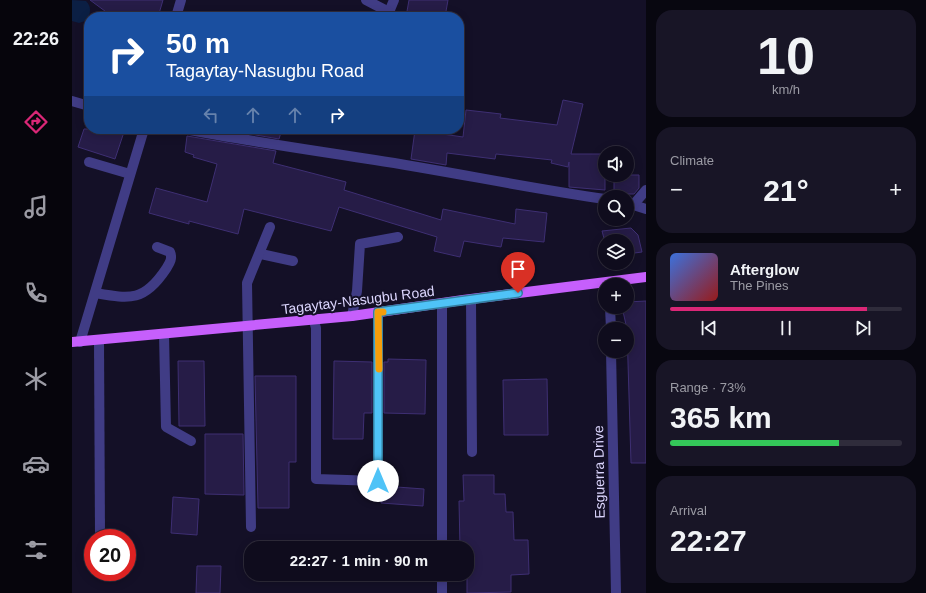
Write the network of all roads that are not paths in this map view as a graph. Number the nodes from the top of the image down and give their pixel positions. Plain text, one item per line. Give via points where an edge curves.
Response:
1 (181, 0) edge
2 (366, 0) edge
3 (394, 0) edge
4 (177, 12) edge
5 (388, 12) edge
6 (392, 12) edge
7 (72, 101) edge
8 (84, 105) edge
9 (142, 134) edge
10 (212, 134) edge
11 (89, 162) dead end
12 (130, 174) junction
13 (646, 190) edge
14 (598, 198) edge
15 (634, 200) edge
16 (634, 204) edge
17 (646, 209) edge
18 (270, 227) dead end
19 (398, 237) dead end
20 (157, 247) dead end
21 (260, 254) junction
22 (293, 261) dead end
23 (646, 277) edge
24 (634, 279) edge
25 (598, 284) edge
26 (95, 293) junction
27 (471, 299) junction
28 (442, 303) junction
29 (378, 312) junction
30 (352, 316) junction
31 (314, 320) junction
32 (249, 327) junction
33 (164, 334) junction
34 (98, 340) junction
35 (76, 342) edge
36 (611, 358) edge
37 (191, 441) dead end
38 (472, 452) dead end
39 (251, 527) dead end
40 (100, 529) edge
41 (442, 541) edge
42 (442, 581) edge
43 (442, 593) edge
44 (616, 593) edge

1 - 4 street
2 - 5 street
3 - 6 street
7 - 8 street
9 - 12 street
10 - 14 street
11 - 12 street
12 - 26 street
13 - 15 street
16 - 17 street
18 - 21 street
19 - 30 street via 360,244 357,291
20 - 26 street via 170,252 171,261 161,277 145,293 126,298
21 - 22 street
21 - 32 street via 247,283
23 - 24 main road, Tagaytay-Nasugbu Road
25 - 27 main road, Tagaytay-Nasugbu Road
26 - 35 street
27 - 28 main road, Tagaytay-Nasugbu Road
27 - 38 street
28 - 29 main road, Tagaytay-Nasugbu Road
28 - 41 street
29 - 30 main road, Tagaytay-Nasugbu Road
29 - 31 street via 378,481 316,479
30 - 31 main road, Tagaytay-Nasugbu Road
31 - 32 main road, Tagaytay-Nasugbu Road
32 - 33 main road, Tagaytay-Nasugbu Road
32 - 39 street
33 - 34 main road, Tagaytay-Nasugbu Road
33 - 37 street via 166,427
34 - 35 main road, Tagaytay-Nasugbu Road
34 - 40 street
36 - 44 street, Esguerra Drive
42 - 43 street

